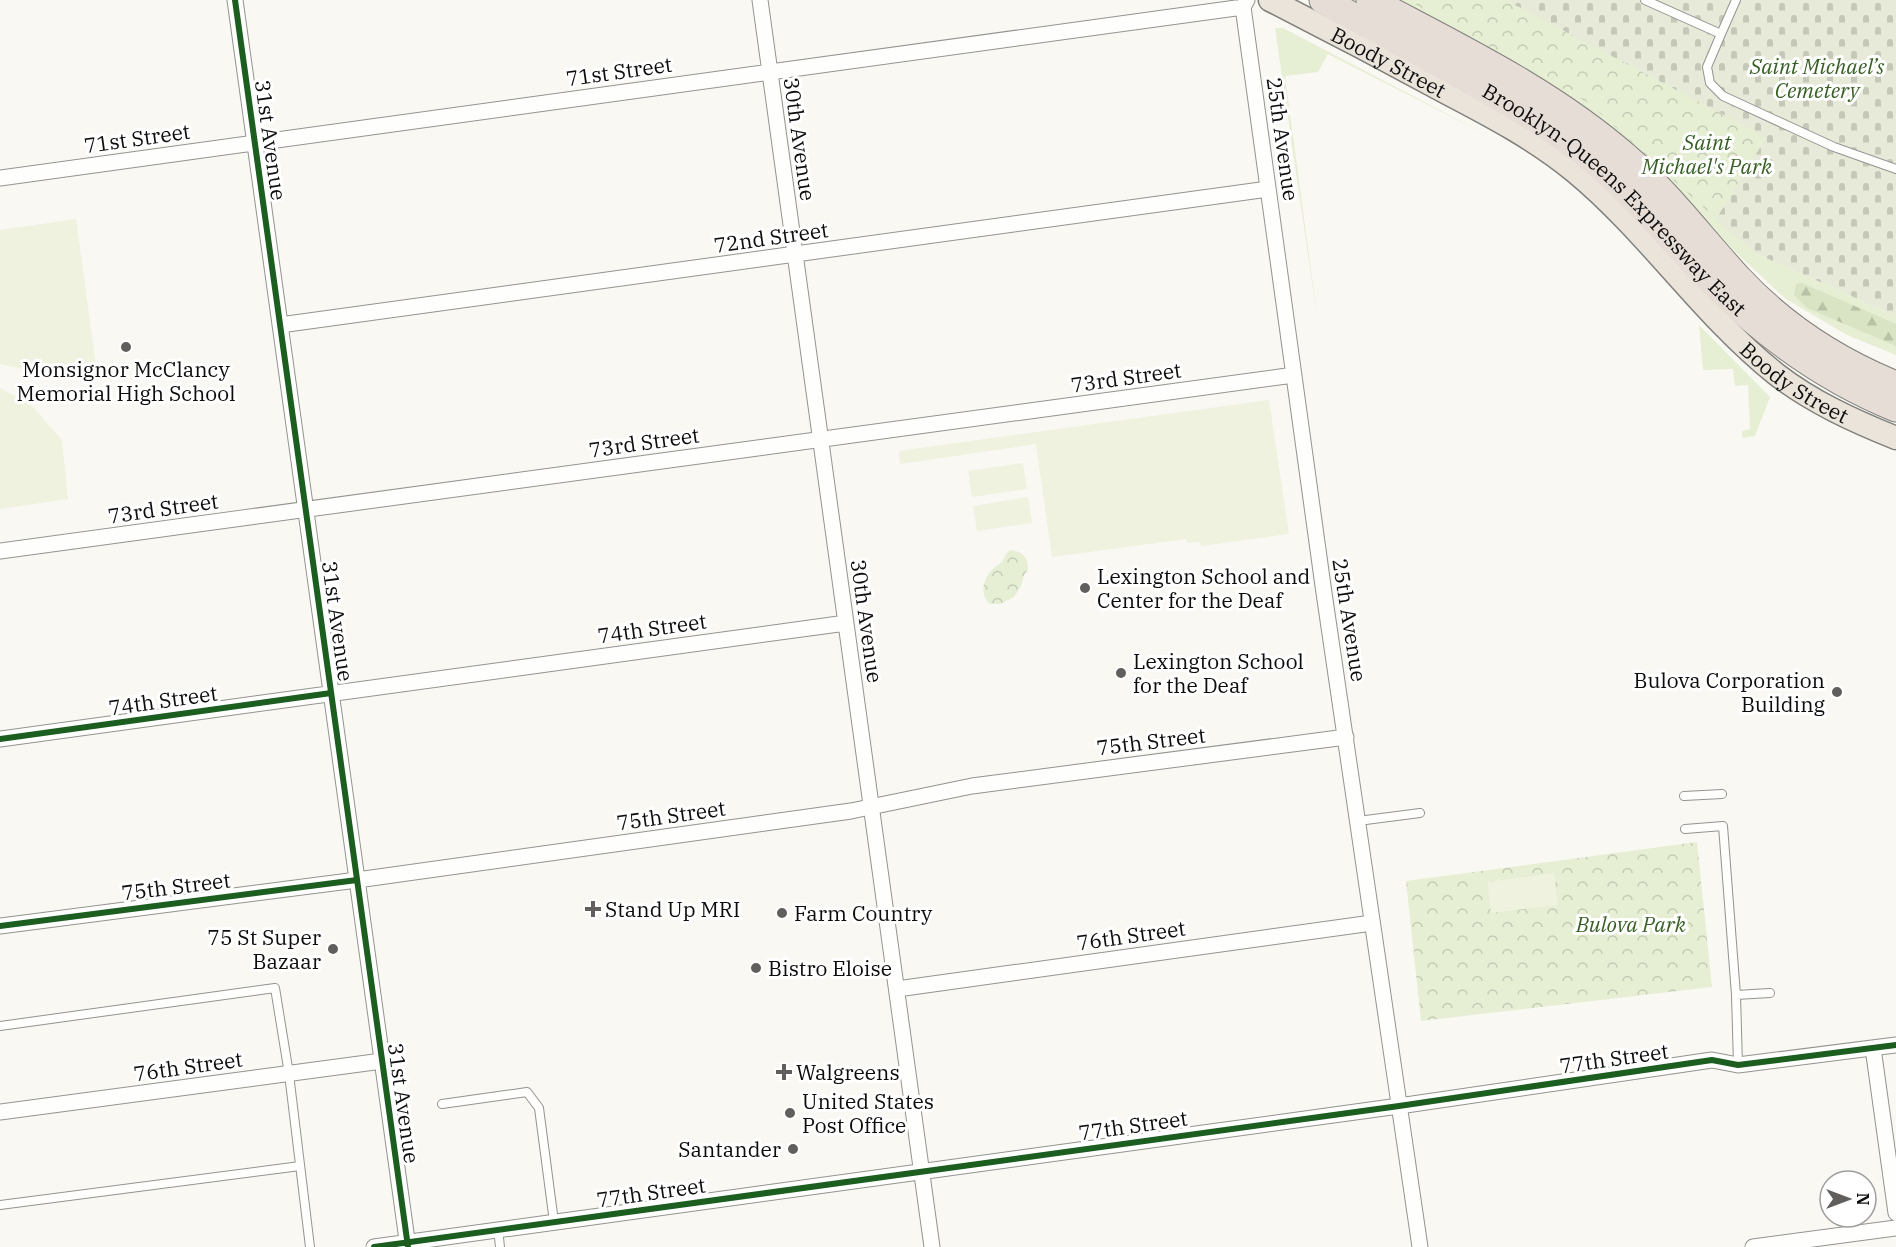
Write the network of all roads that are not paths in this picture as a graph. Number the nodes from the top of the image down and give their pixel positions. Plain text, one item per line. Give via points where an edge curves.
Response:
1 (235, 0) edge
2 (760, 0) edge
3 (1270, 0) edge
4 (1323, 0) edge
5 (1370, 0) edge
6 (1645, 0) edge
7 (1736, 0) edge
8 (1245, 4) edge
9 (1721, 34) junction
10 (770, 71) junction
11 (255, 142) junction
12 (1896, 169) edge
13 (0, 178) edge
14 (1268, 189) junction
15 (1694, 228) junction
16 (795, 255) junction
17 (280, 325) junction
18 (1896, 366) edge
19 (1294, 375) junction
20 (1896, 386) edge
21 (1896, 408) edge
22 (1896, 438) edge
23 (821, 439) junction
24 (305, 510) junction
25 (0, 551) edge
26 (846, 623) junction
27 (331, 693) junction
28 (1346, 737) junction
29 (0, 739) edge
30 (1722, 794) dead end
31 (1684, 796) dead end
32 (872, 807) junction
33 (1420, 813) dead end
34 (1358, 821) junction
35 (1686, 829) dead end
36 (357, 880) junction
37 (1372, 923) junction
38 (0, 926) edge
39 (897, 989) junction
40 (1770, 993) dead end
41 (1736, 995) junction
42 (0, 1026) edge
43 (1896, 1045) edge
44 (1873, 1048) junction
45 (381, 1061) junction
46 (1738, 1065) junction
47 (289, 1074) junction
48 (442, 1104) dead end
49 (1399, 1106) junction
50 (0, 1112) edge
51 (300, 1166) junction
52 (922, 1171) junction
53 (0, 1205) edge
54 (1896, 1213) edge
55 (554, 1222) junction
56 (1896, 1228) edge
57 (498, 1229) junction
58 (407, 1245) edge
59 (310, 1247) edge
60 (374, 1247) edge
61 (501, 1247) edge
62 (933, 1247) edge
63 (1419, 1247) edge
64 (1753, 1247) edge

1 - 11 street, 31st Avenue
2 - 10 street, 30th Avenue
3 - 22 main road, Boody Street via 1502,122 1549,152 1610,203 1697,298 1777,374 1829,407
4 - 21 highway, Brooklyn-Queens Expressway East via 1494,94 1569,141 1632,196 1709,279 1773,338 1843,384
5 - 15 highway, Brooklyn-Queens Expressway East via 1560,105 1628,158
6 - 9 lane
7 - 9 lane
8 - 10 street, 71st Street
8 - 14 street, 25th Avenue
9 - 12 lane via 1707,66 1710,82 1723,96 1834,147
10 - 11 street, 71st Street
10 - 16 street, 30th Avenue
11 - 13 street, 71st Street
11 - 17 street, 31st Avenue
14 - 16 street, 72nd Street
14 - 19 street, 25th Avenue
15 - 18 highway via 1799,316
15 - 20 highway, Brooklyn-Queens Expressway East via 1761,300 1805,337
16 - 17 street, 72nd Street
16 - 23 street, 30th Avenue
17 - 24 street, 31st Avenue
19 - 23 street, 73rd Street
19 - 28 street, 25th Avenue
23 - 24 street, 73rd Street
23 - 26 street, 30th Avenue
24 - 25 street, 73rd Street
24 - 27 street, 31st Avenue
26 - 27 street, 74th Street
26 - 32 street, 30th Avenue
27 - 29 street, 74th Street
27 - 36 street, 31st Avenue
28 - 32 street, 75th Street via 972,786
28 - 34 street, 25th Avenue
30 - 31 lane
32 - 36 street, 75th Street
32 - 39 street, 30th Avenue
33 - 34 lane
34 - 37 street, 25th Avenue
35 - 41 lane via 1723,826
36 - 38 street, 75th Street
36 - 45 street, 31st Avenue
37 - 39 street, 76th Street
37 - 49 street, 25th Avenue
39 - 52 street, 30th Avenue
40 - 41 lane
41 - 46 lane
42 - 47 lane via 275,988
43 - 44 street, 77th Street
44 - 46 street, 77th Street
44 - 54 street
45 - 47 street, 76th Street
45 - 58 street, 31st Avenue
46 - 49 street, 77th Street via 1712,1060
47 - 50 street, 76th Street
47 - 51 lane
48 - 55 lane via 527,1092 539,1108
49 - 52 street, 77th Street
49 - 63 street, 25th Avenue
51 - 53 lane
51 - 59 lane
52 - 55 street, 77th Street
52 - 62 street, 30th Avenue
55 - 57 street, 77th Street
56 - 64 street
57 - 58 street, 77th Street
57 - 61 lane
58 - 60 street, 77th Street

